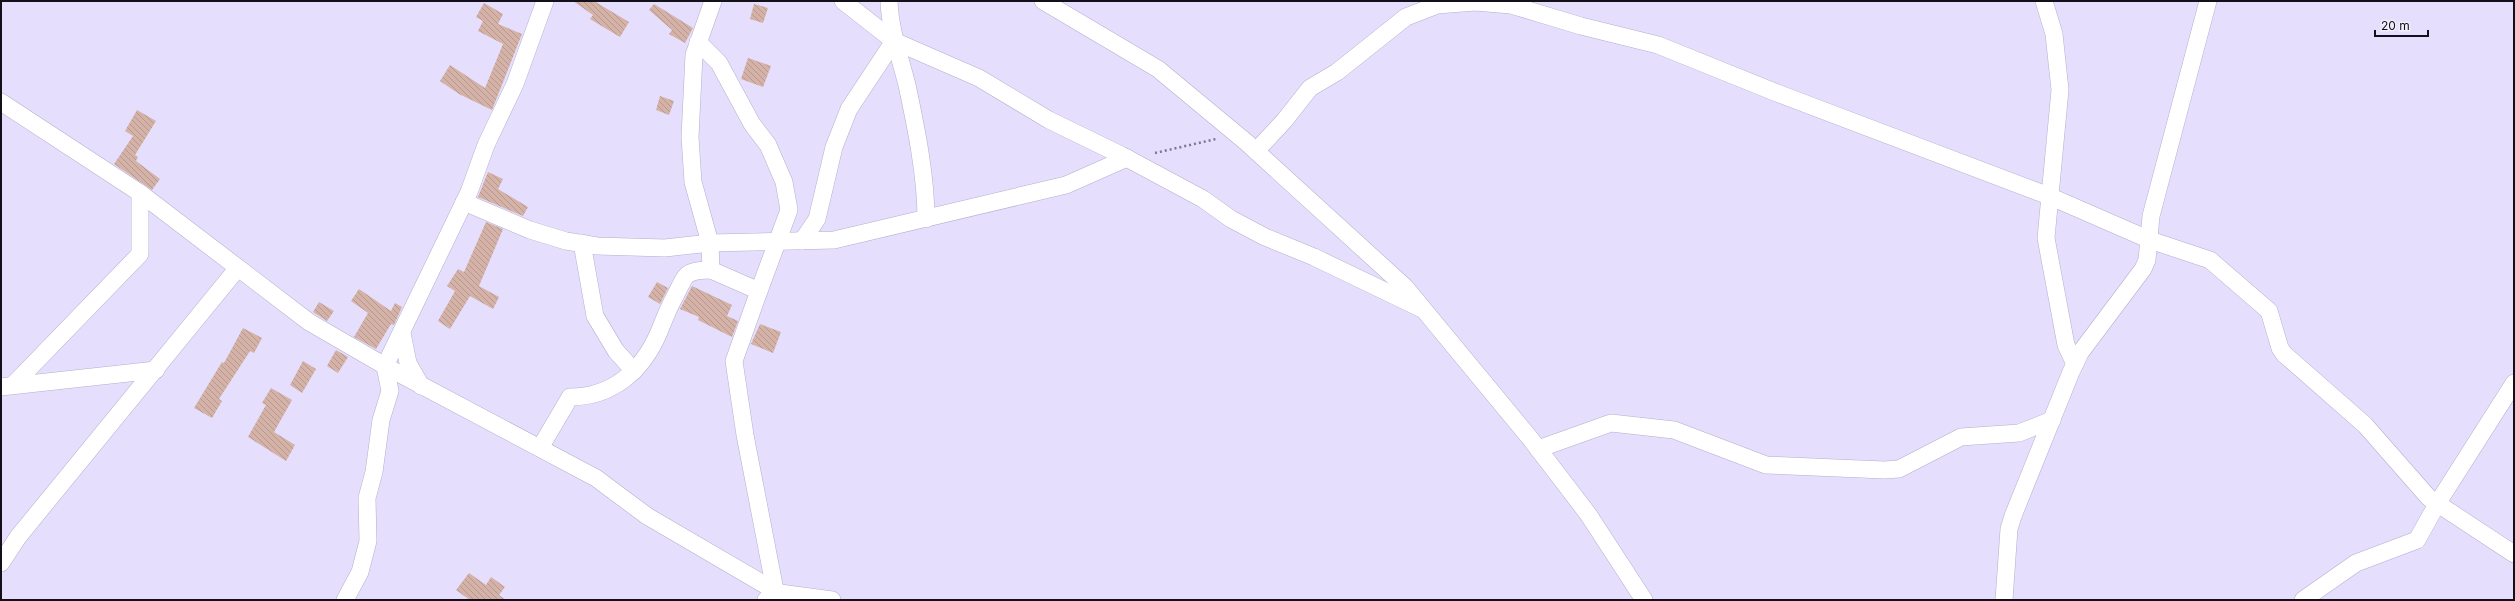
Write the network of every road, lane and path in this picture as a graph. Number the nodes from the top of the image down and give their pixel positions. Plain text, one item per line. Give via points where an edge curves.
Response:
1 (545, 1) edge
2 (713, 1) edge
3 (843, 1) edge
4 (889, 1) edge
5 (1043, 1) edge
6 (2044, 1) edge
7 (2208, 1) edge
8 (1518, 3) edge
9 (894, 41) junction
10 (698, 42) junction
11 (1, 102) edge
12 (1236, 134) junction
13 (1256, 151) junction
14 (1132, 161) junction
15 (140, 193) junction
16 (2049, 196) junction
17 (464, 202) junction
18 (926, 219) junction
19 (2150, 240) junction
20 (802, 241) junction
21 (710, 242) junction
22 (778, 242) junction
23 (582, 243) junction
24 (237, 269) junction
25 (711, 270) junction
26 (758, 291) junction
27 (1426, 311) junction
28 (402, 333) junction
29 (2075, 364) junction
30 (385, 366) junction
31 (156, 370) junction
32 (634, 371) junction
33 (2514, 383) edge
34 (7, 385) edge
35 (421, 386) junction
36 (2052, 420) junction
37 (540, 448) junction
38 (1538, 449) junction
39 (2437, 504) junction
40 (2514, 554) edge
41 (1, 563) edge
42 (360, 572) junction
43 (779, 596) edge
44 (345, 600) edge
45 (360, 600) edge
46 (832, 600) edge
47 (1644, 600) edge
48 (2004, 600) edge
49 (2303, 600) edge

1 - 17 street via 515,84 486,145
2 - 10 street
3 - 9 street
4 - 9 street
5 - 12 street via 1158,69
6 - 16 street via 2054,34 2060,90
7 - 19 street via 2151,216
8 - 13 street via 1475,2 1437,5 1406,18 1337,72 1310,88
8 - 16 street via 1581,26 1658,45
9 - 14 street via 979,78 1049,120
9 - 18 street via 907,85 926,192
9 - 20 street via 849,109 834,147 817,219
10 - 21 street via 694,55 690,137 693,182
10 - 22 street via 719,63 752,124 768,146 784,182 789,210
11 - 15 street
12 - 13 street
12 - 14 path via 1158,152
13 - 27 street via 1406,287
14 - 18 street via 1066,185
14 - 27 street via 1203,199 1231,219 1265,237 1314,257
15 - 24 street
15 - 34 street via 140,254
16 - 19 street
16 - 29 street via 2046,238 2066,346
17 - 23 street via 511,224 566,241
17 - 28 street
18 - 20 street via 834,240
19 - 29 street via 2143,269 2080,353
19 - 39 street via 2210,260 2269,311 2284,354 2365,425
20 - 22 street
21 - 22 street
21 - 23 street via 665,248
21 - 25 street
22 - 26 street
23 - 32 street via 595,316 616,351
24 - 30 street via 309,322
24 - 31 street
25 - 26 street
25 - 32 street via 693,271 687,275 647,356
26 - 43 street via 734,361 744,435
27 - 38 street
28 - 30 street
28 - 35 street via 408,363
29 - 36 street
30 - 35 street
30 - 42 street via 390,391 381,420 374,472 367,498 368,541
31 - 34 street
31 - 41 street via 18,537
32 - 37 street via 612,389 585,397 570,397
33 - 39 street
35 - 37 street
36 - 38 street via 2019,432 1961,437 1899,469 1884,470 1766,465 1674,430 1611,423
36 - 48 street via 2009,529
37 - 43 street via 596,478 647,516
38 - 47 street via 1588,514
39 - 40 street
39 - 49 street via 2417,540 2356,563
42 - 44 street
42 - 45 street
43 - 46 street

